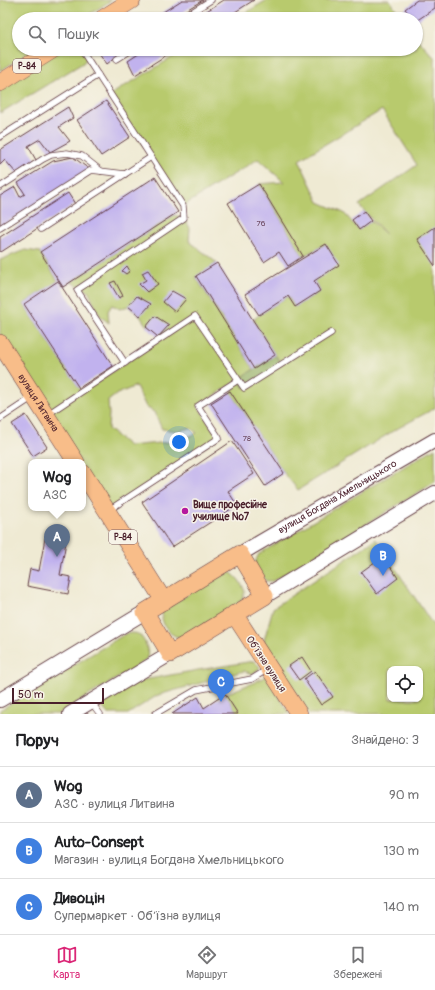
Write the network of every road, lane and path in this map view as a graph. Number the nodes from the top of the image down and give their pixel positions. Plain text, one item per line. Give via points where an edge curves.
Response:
1 (132, 0) edge
2 (211, 0) edge
3 (113, 12) edge
4 (192, 12) edge
5 (43, 56) edge
6 (86, 56) edge
7 (122, 56) edge
8 (117, 59) dead end
9 (98, 75) junction
10 (0, 83) edge
11 (0, 137) edge
12 (151, 157) junction
13 (101, 171) junction
14 (125, 174) junction
15 (0, 187) edge
16 (0, 228) edge
17 (41, 229) dead end
18 (331, 333) dead end
19 (0, 343) edge
20 (124, 363) junction
21 (238, 380) junction
22 (34, 397) junction
23 (46, 416) junction
24 (0, 419) edge
25 (435, 440) edge
26 (74, 459) edge
27 (86, 479) edge
28 (435, 493) edge
29 (107, 511) junction
30 (240, 554) junction
31 (265, 596) junction
32 (164, 601) junction
33 (145, 612) junction
34 (234, 614) junction
35 (170, 654) junction
36 (269, 669) junction
37 (0, 700) edge
38 (91, 702) junction
39 (70, 714) edge
40 (100, 714) edge
41 (155, 714) edge
42 (298, 714) edge

1 - 3 main road
2 - 4 lane
5 - 10 main road, Р-84
6 - 9 lane
7 - 8 lane
9 - 11 lane
9 - 12 lane
12 - 14 lane
12 - 20 lane via 183,206 184,218 77,290
13 - 14 lane
13 - 15 lane via 82,156 67,153 51,155
13 - 16 lane via 91,170
14 - 17 lane
18 - 21 lane via 244,388
19 - 22 main road, вулиця Литвина
20 - 21 lane via 195,316
20 - 23 lane
21 - 29 lane via 198,406 219,438
22 - 23 main road, вулиця Литвина
22 - 24 lane
23 - 26 main road, вулиця Литвина
25 - 30 street, вулиця Богдана Хмельницького
27 - 29 main road, Р-84
28 - 31 street
29 - 32 main road, Р-84
30 - 31 main road
30 - 32 main road, вулиця Богдана Хмельницького
31 - 34 main road
32 - 33 main road, вулиця Богдана Хмельницького
33 - 35 main road
33 - 37 street, вулиця Богдана Хмельницького
34 - 35 main road
34 - 36 main road, Обʼїзна вулиця
35 - 38 street
36 - 41 lane via 252,679 196,690
36 - 42 main road, Обʼїзна вулиця
38 - 39 street
38 - 40 lane

